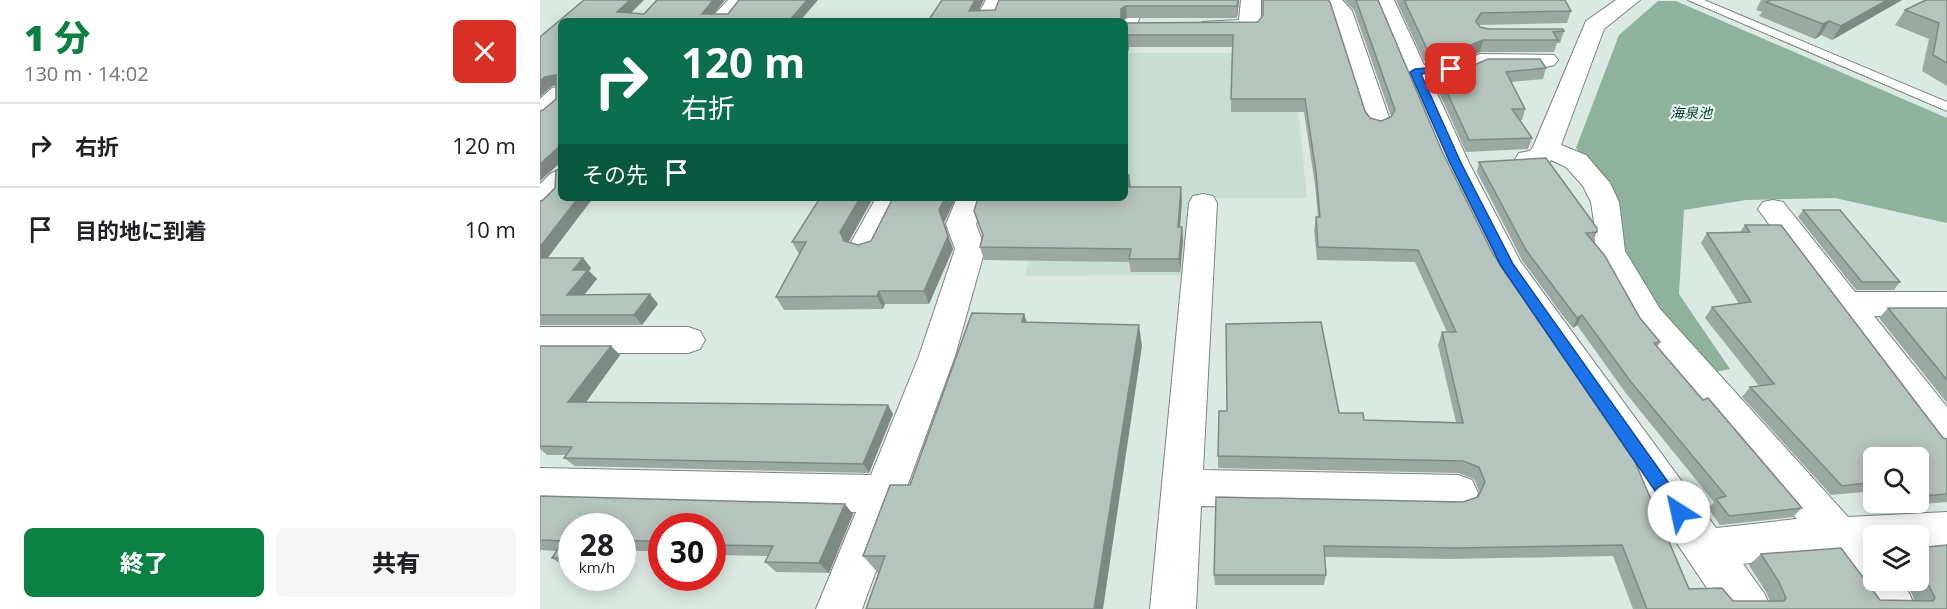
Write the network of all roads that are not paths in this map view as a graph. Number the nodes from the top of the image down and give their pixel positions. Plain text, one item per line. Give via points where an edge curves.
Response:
1 (740, 0) edge
2 (996, 0) edge
3 (1135, 0) edge
4 (1251, 0) edge
5 (1331, 0) edge
6 (1384, 0) edge
7 (1630, 0) edge
8 (1694, 0) edge
9 (722, 18) edge
10 (987, 18) edge
11 (1128, 23) edge
12 (1149, 27) edge
13 (1194, 27) edge
14 (1128, 30) edge
15 (1546, 60) dead end
16 (1415, 72) junction
17 (558, 96) edge
18 (1947, 106) edge
19 (540, 113) edge
20 (1378, 123) edge
21 (1546, 148) junction
22 (1479, 162) junction
23 (558, 182) edge
24 (540, 201) edge
25 (888, 201) edge
26 (970, 201) edge
27 (1203, 203) dead end
28 (1773, 209) dead end
29 (864, 246) edge
30 (1846, 304) junction
31 (1947, 304) edge
32 (540, 340) edge
33 (688, 340) dead end
34 (1947, 435) edge
35 (540, 486) edge
36 (1183, 488) junction
37 (1458, 493) dead end
38 (884, 494) junction
39 (1947, 532) edge
40 (1839, 537) junction
41 (1706, 550) junction
42 (839, 609) edge
43 (1173, 609) edge
44 (1748, 609) edge
45 (1893, 609) edge

1 - 9 street
2 - 10 street
3 - 11 street
4 - 13 street via 1250,27
5 - 20 street via 1341,11
6 - 16 street
7 - 21 street via 1580,32
8 - 18 lane
12 - 14 street
15 - 16 street via 1480,61 1469,68
16 - 22 street
17 - 19 street
21 - 22 street via 1538,159
21 - 40 street via 1576,161 1596,183 1605,202 1610,250 1648,318
22 - 41 street via 1507,266
23 - 24 street
25 - 29 street
26 - 38 street via 961,224 970,249 937,356
27 - 36 street
28 - 30 street
30 - 31 street
30 - 34 street
32 - 33 street
35 - 38 street
36 - 37 street
36 - 43 street
38 - 42 street
39 - 40 street
40 - 41 street via 1769,540
40 - 45 street
41 - 44 street

